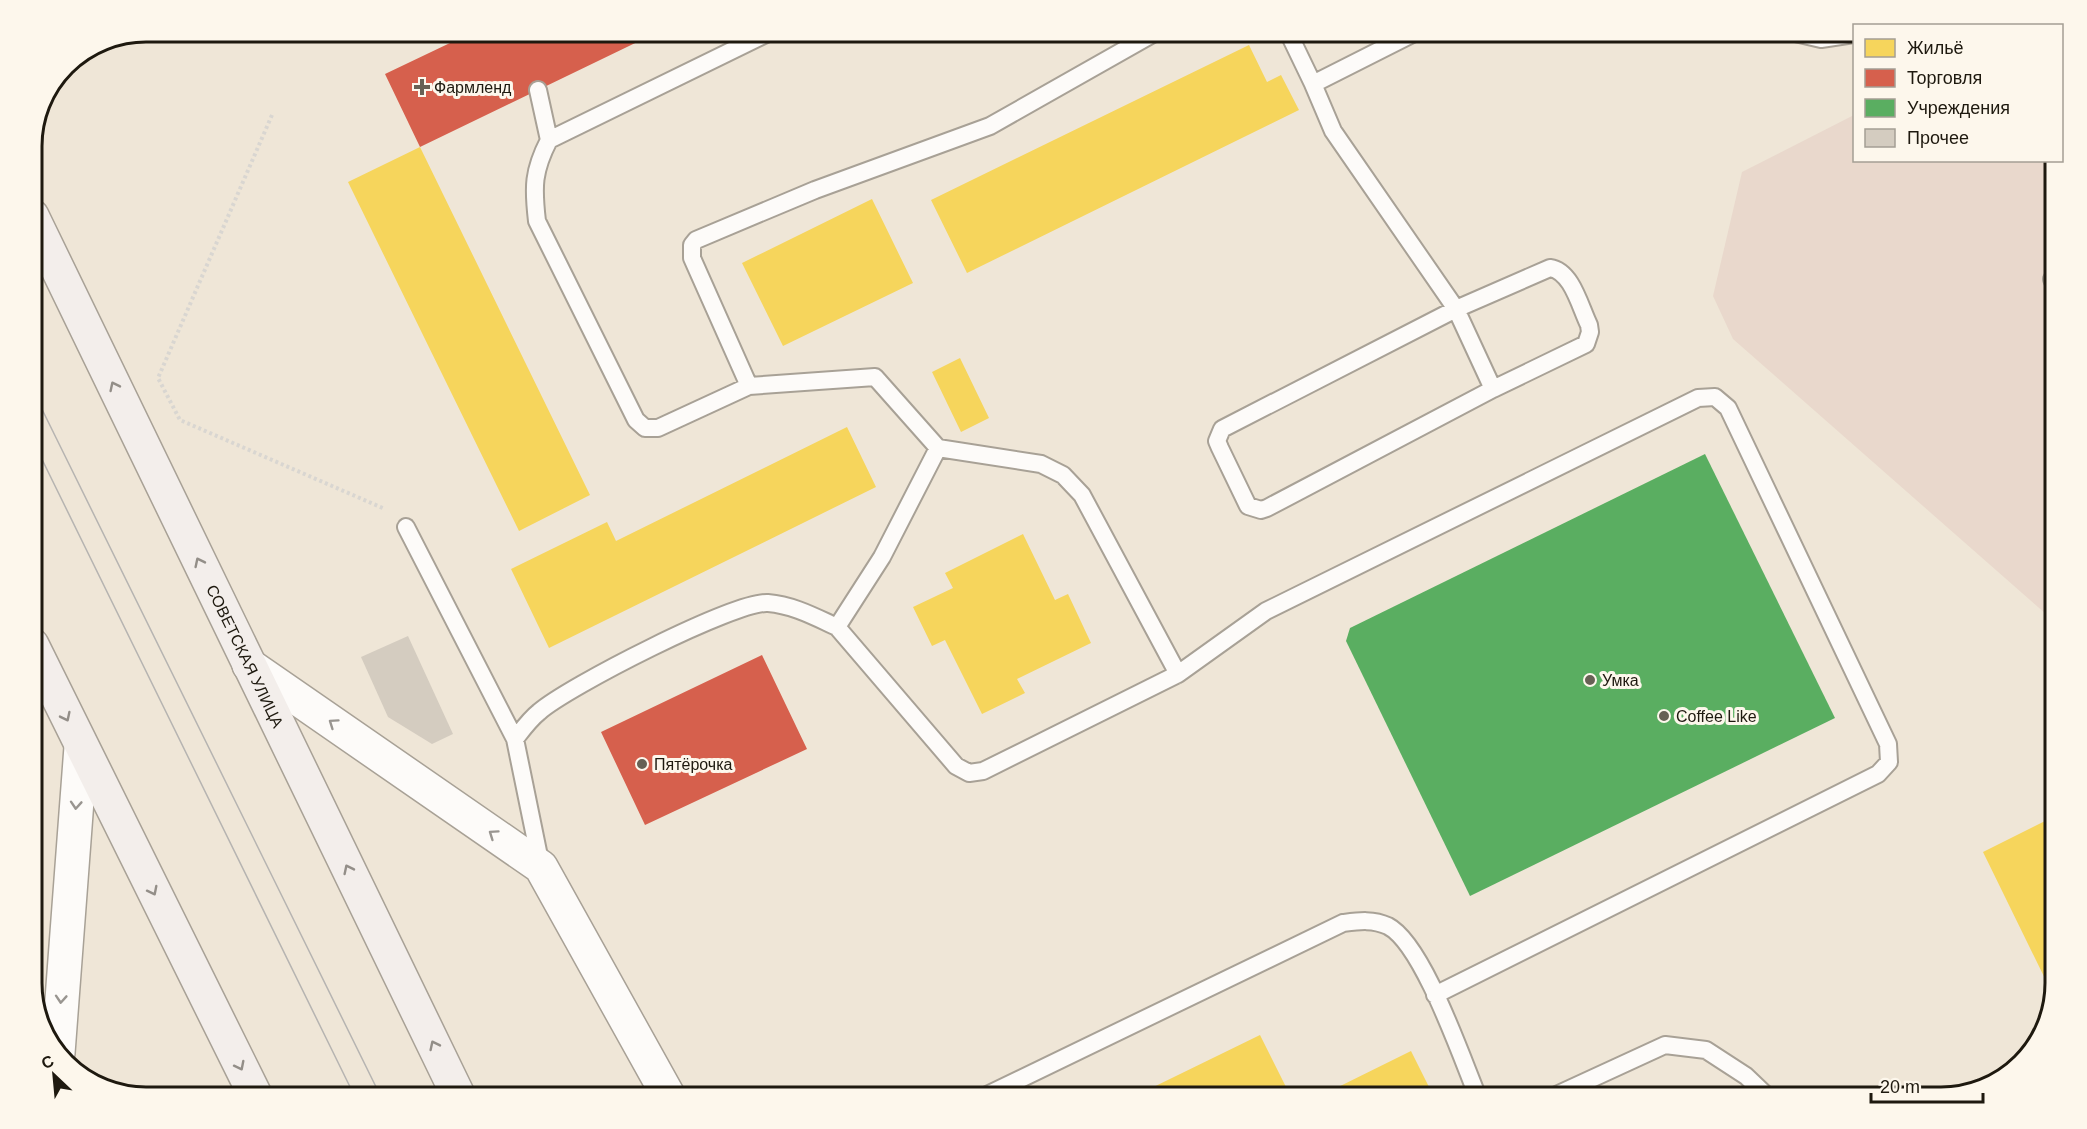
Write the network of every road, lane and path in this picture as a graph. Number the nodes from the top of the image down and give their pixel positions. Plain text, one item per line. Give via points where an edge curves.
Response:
1 (750, 42) edge
2 (1138, 42) edge
3 (1293, 42) edge
4 (1396, 42) edge
5 (1313, 84) junction
6 (538, 90) dead end
7 (273, 115) dead end
8 (549, 140) junction
9 (42, 237) edge
10 (1456, 309) junction
11 (749, 386) junction
12 (1493, 389) junction
13 (938, 448) junction
14 (406, 526) joint
15 (837, 627) junction
16 (249, 664) junction
17 (42, 666) edge
18 (1178, 674) junction
19 (514, 739) junction
20 (81, 747) junction
21 (541, 867) junction
22 (1435, 995) junction
23 (59, 1039) edge
24 (251, 1087) edge
25 (454, 1087) edge
26 (663, 1087) edge
27 (1006, 1087) edge
28 (1473, 1087) edge
29 (1575, 1087) edge
30 (1757, 1087) edge

1 - 8 lane
2 - 11 lane via 990,126 815,190 696,240 692,258
3 - 5 lane
4 - 5 lane
5 - 10 lane via 1333,131
6 - 8 lane
7 - 14 path via 158,378 180,420 390,511
8 - 11 lane via 537,163 537,221 639,425 658,428
16 -> 9 main road, СОВЕТСКАЯ УЛИЦА
10 - 12 lane
10 - 12 lane via 1550,268 1566,277 1589,325 1589,338 1581,348
10 - 12 lane via 1227,425 1219,435 1220,448 1244,500 1261,510
11 - 13 lane via 875,377
13 - 15 lane via 882,557
13 - 18 lane via 1041,464 1063,475 1082,495
14 - 19 lane
15 - 18 lane via 956,766 969,773 983,771
15 - 19 lane via 798,610 767,603 738,608 579,684 538,712
21 -> 16 street
25 -> 16 main road, СОВЕТСКАЯ УЛИЦА
17 -> 20 main road
18 - 22 lane via 1266,611 1698,398 1722,401 1888,744 1890,762 1878,774
19 - 21 lane
20 -> 23 street
20 -> 24 main road
21 - 26 street
22 - 27 lane via 1405,938 1371,920 1343,923
22 - 28 lane
29 - 30 lane via 1665,1045 1706,1050

